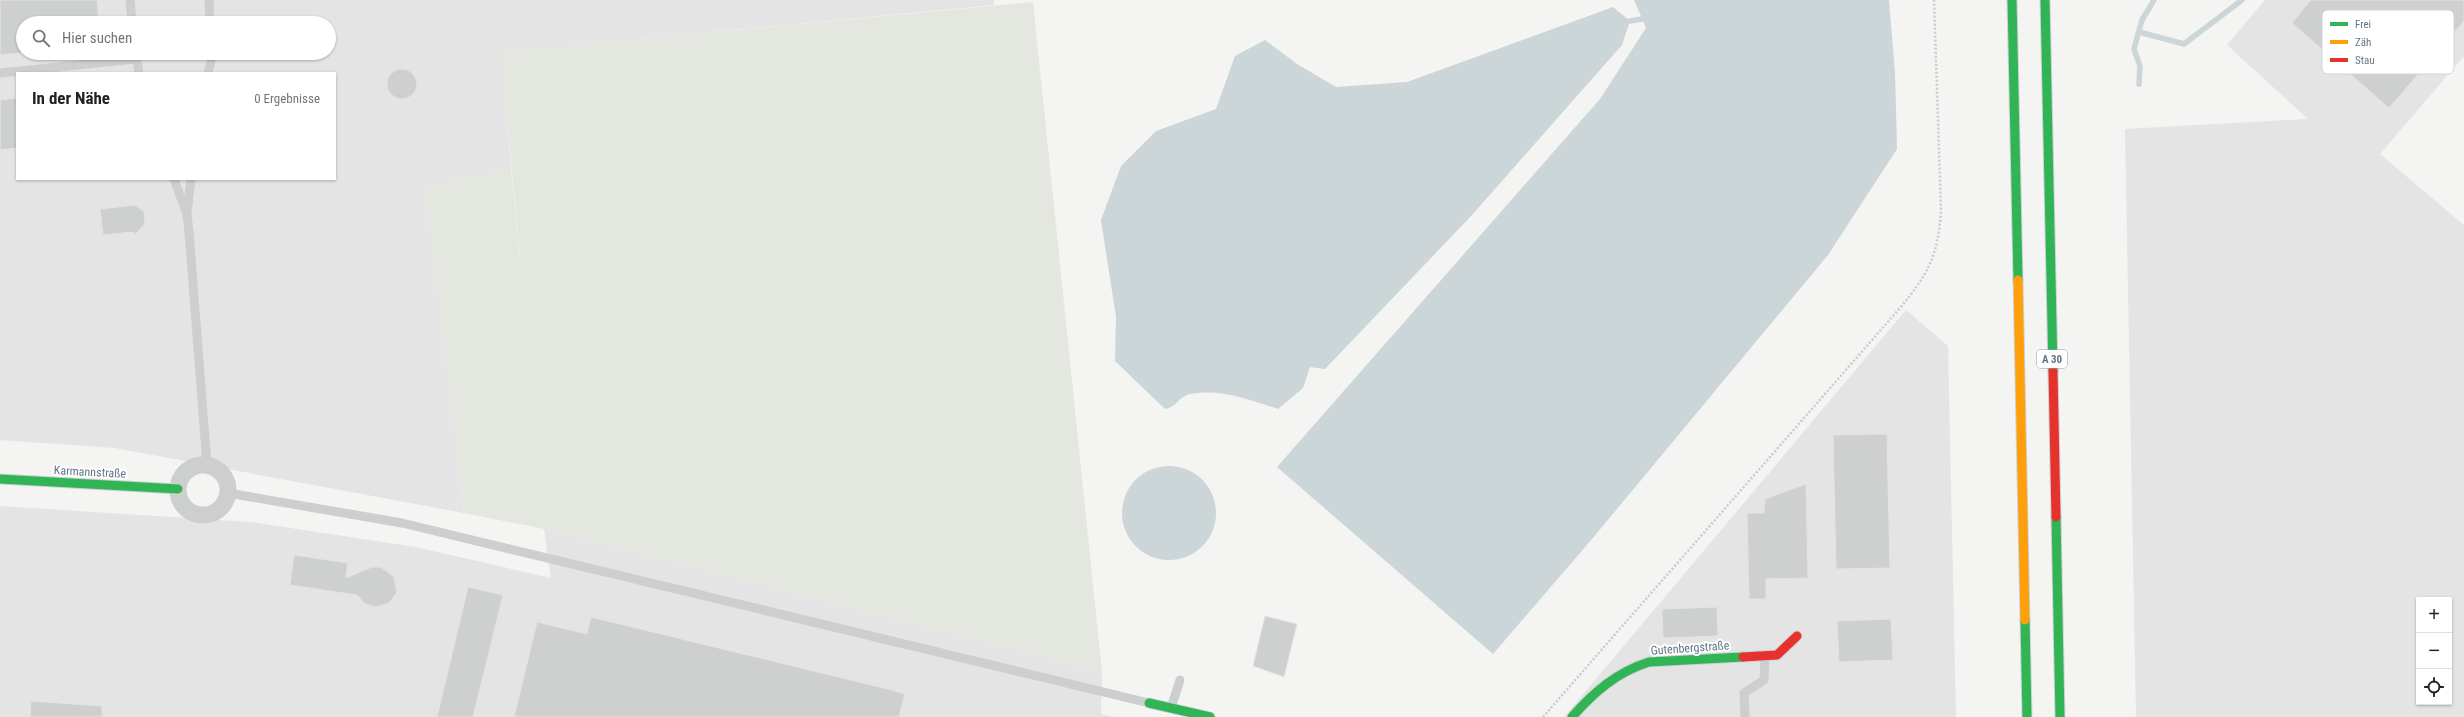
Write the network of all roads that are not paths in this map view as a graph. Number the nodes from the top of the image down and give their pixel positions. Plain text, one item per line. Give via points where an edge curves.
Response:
1 (130, 0) edge
2 (209, 0) edge
3 (2012, 0) edge
4 (2045, 0) edge
5 (131, 16) edge
6 (210, 16) edge
7 (104, 60) edge
8 (137, 60) edge
9 (211, 60) edge
10 (139, 72) edge
11 (208, 72) edge
12 (0, 73) edge
13 (174, 180) edge
14 (191, 180) edge
15 (187, 214) junction
16 (206, 465) junction
17 (0, 479) edge
18 (178, 489) junction
19 (228, 492) junction
20 (1797, 636) dead end
21 (1765, 656) junction
22 (1180, 680) dead end
23 (1150, 703) joint
24 (1171, 708) junction
25 (1210, 717) edge
26 (1572, 717) edge
27 (1746, 717) edge
28 (2027, 717) edge
29 (2060, 717) edge

1 - 5 lane
2 - 6 lane
3 - 28 main road, A 30
4 - 29 main road, A 30
7 - 12 lane
8 - 10 lane
9 - 11 lane
13 - 15 lane
14 - 15 lane
15 - 16 lane
16 - 18 street via 196,465 188,469
16 - 19 street via 219,470 225,476
17 - 18 main road, Karmannstraße
18 - 19 street via 184,506 198,514 215,512 221,507
19 - 23 lane via 402,523
20 - 21 main road, Gutenbergstraße via 1777,655
21 - 26 main road, Gutenbergstraße via 1649,662 1630,668 1608,680
21 - 27 lane via 1764,680 1744,693
22 - 24 lane
23 - 24 main road
24 - 25 main road

